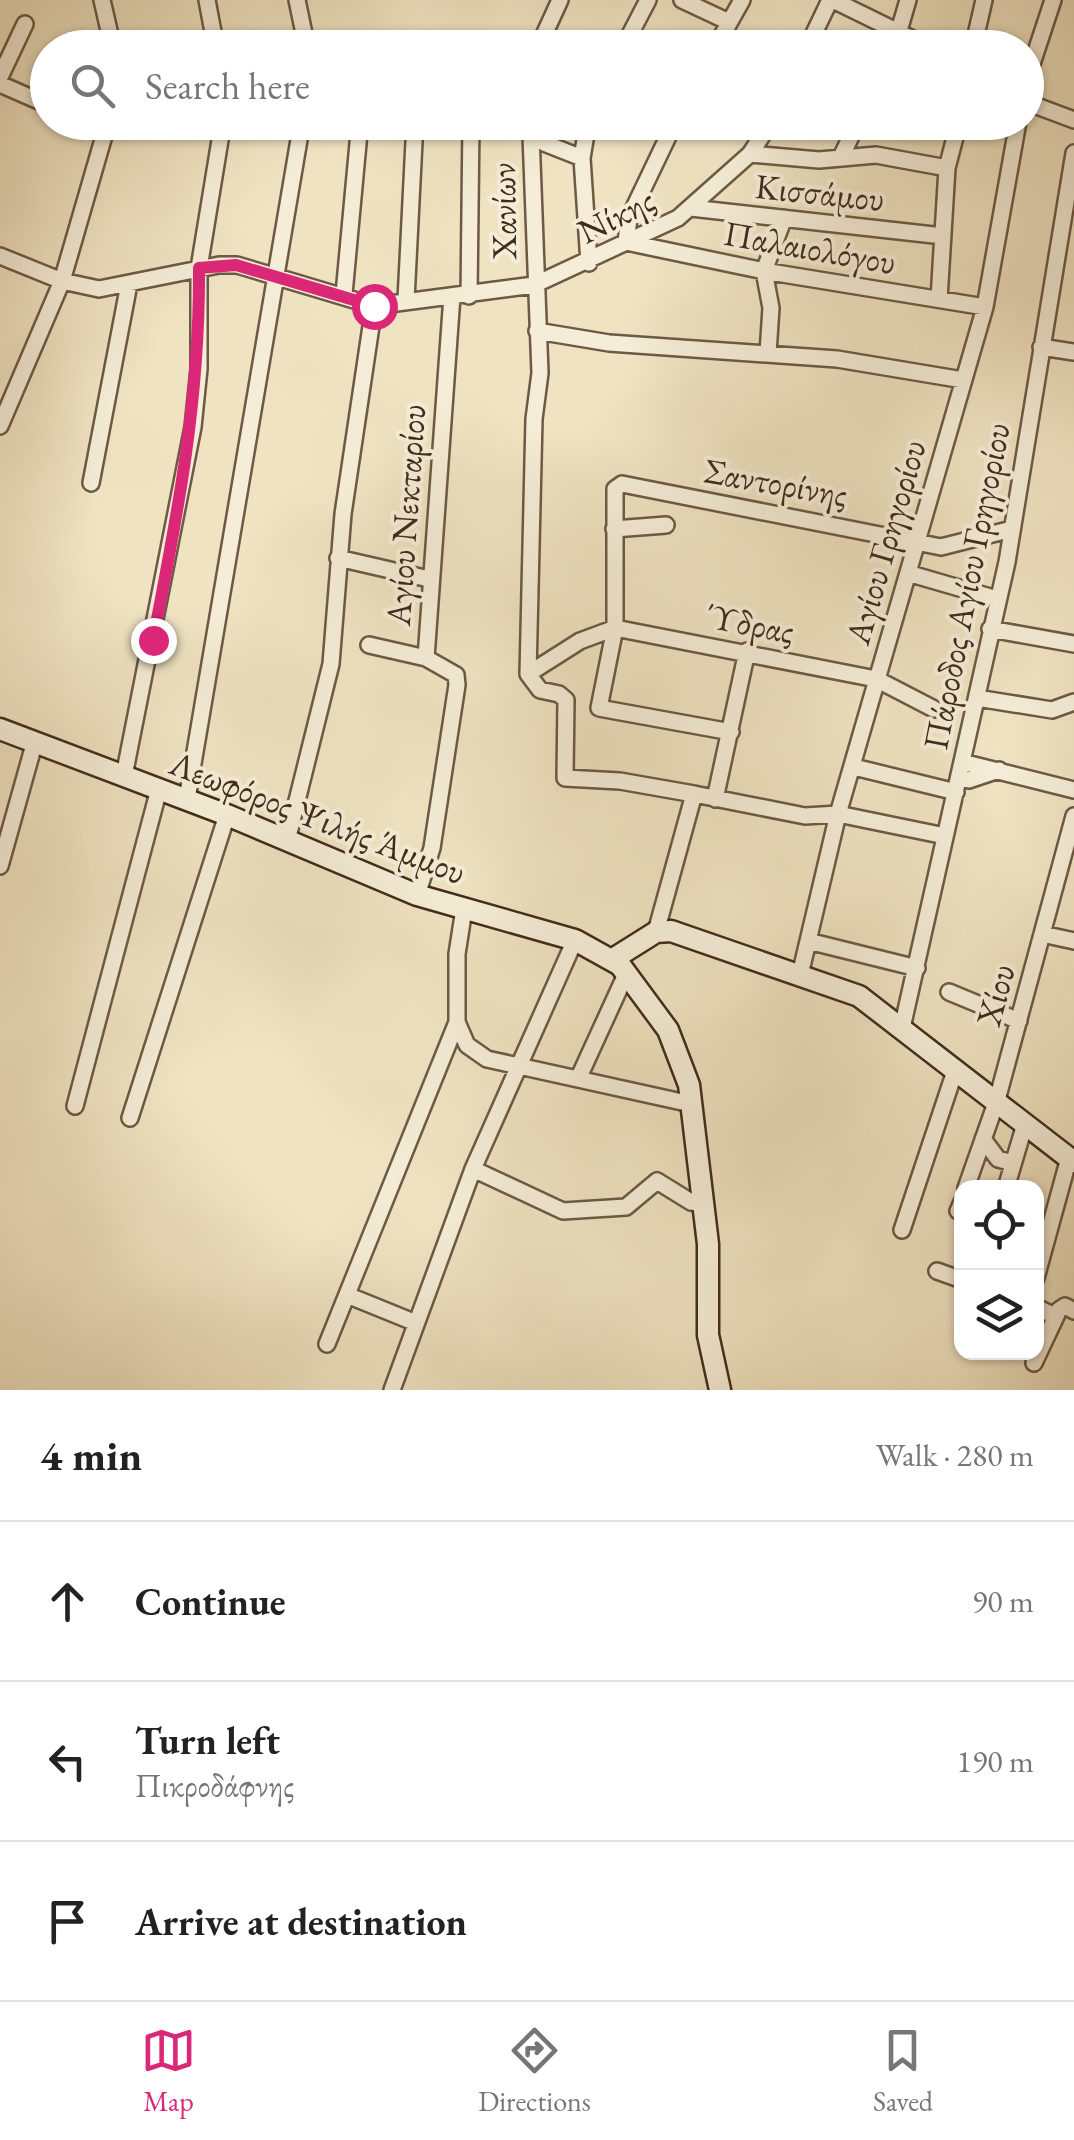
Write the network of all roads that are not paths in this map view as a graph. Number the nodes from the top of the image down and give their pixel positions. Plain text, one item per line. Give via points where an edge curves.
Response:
1 (102, 0) edge
2 (207, 0) edge
3 (297, 0) edge
4 (560, 0) edge
5 (648, 0) edge
6 (682, 0) edge
7 (742, 0) edge
8 (831, 0) edge
9 (908, 0) edge
10 (984, 0) edge
11 (1053, 0) edge
12 (729, 22) junction
13 (25, 24) dead end
14 (899, 29) joint
15 (109, 30) edge
16 (213, 30) edge
17 (303, 30) edge
18 (545, 30) edge
19 (632, 30) edge
20 (725, 30) edge
21 (816, 30) edge
22 (977, 30) edge
23 (1043, 30) edge
24 (0, 80) edge
25 (30, 96) edge
26 (1044, 109) edge
27 (1074, 120) edge
28 (103, 140) edge
29 (220, 140) edge
30 (299, 140) edge
31 (358, 140) edge
32 (414, 140) edge
33 (470, 140) edge
34 (527, 140) edge
35 (548, 140) edge
36 (585, 140) edge
37 (666, 140) edge
38 (759, 140) edge
39 (849, 140) edge
40 (955, 140) edge
41 (1015, 140) edge
42 (1074, 153) edge
43 (750, 154) junction
44 (841, 157) junction
45 (582, 158) junction
46 (948, 168) junction
47 (691, 208) junction
48 (784, 218) junction
49 (943, 236) junction
50 (626, 242) junction
51 (0, 256) edge
52 (589, 263) junction
53 (199, 268) junction
54 (764, 271) junction
55 (274, 277) junction
56 (62, 281) junction
57 (129, 284) junction
58 (534, 285) junction
59 (344, 294) junction
60 (461, 296) junction
61 (939, 299) junction
62 (406, 300) junction
63 (374, 306) junction
64 (985, 307) junction
65 (537, 331) junction
66 (1042, 347) junction
67 (1074, 352) edge
68 (768, 353) junction
69 (963, 380) junction
70 (0, 426) edge
71 (91, 483) dead end
72 (666, 524) dead end
73 (1012, 529) junction
74 (614, 530) junction
75 (918, 540) junction
76 (338, 558) junction
77 (910, 574) junction
78 (429, 580) junction
79 (996, 604) junction
80 (615, 628) junction
81 (990, 629) junction
82 (1020, 634) junction
83 (1074, 644) edge
84 (369, 645) dead end
85 (747, 651) junction
86 (426, 658) junction
87 (528, 674) junction
88 (876, 679) junction
89 (977, 698) junction
90 (934, 708) dead end
91 (1071, 709) edge
92 (0, 730) edge
93 (731, 732) junction
94 (35, 741) junction
95 (854, 768) junction
96 (124, 776) junction
97 (959, 777) junction
98 (159, 789) junction
99 (1074, 790) edge
100 (694, 794) junction
101 (186, 799) junction
102 (715, 799) junction
103 (838, 814) junction
104 (228, 815) junction
105 (1074, 816) edge
106 (945, 836) junction
107 (287, 841) junction
108 (0, 866) edge
109 (1066, 869) edge
110 (417, 895) junction
111 (464, 910) junction
112 (656, 932) junction
113 (1042, 934) junction
114 (575, 940) junction
115 (808, 941) junction
116 (1074, 941) edge
117 (620, 966) junction
118 (917, 968) junction
119 (800, 975) junction
120 (950, 992) dead end
121 (1019, 1021) junction
122 (457, 1022) junction
123 (902, 1028) junction
124 (520, 1064) junction
125 (956, 1068) junction
126 (579, 1077) junction
127 (997, 1100) junction
128 (691, 1104) junction
129 (75, 1106) dead end
130 (130, 1118) dead end
131 (1025, 1124) junction
132 (983, 1138) junction
133 (1072, 1160) edge
134 (1013, 1162) junction
135 (474, 1169) junction
136 (969, 1180) edge
137 (1008, 1180) edge
138 (705, 1204) junction
139 (902, 1230) dead end
140 (1038, 1270) edge
141 (936, 1271) dead end
142 (954, 1277) edge
143 (347, 1295) junction
144 (1044, 1311) edge
145 (1074, 1311) edge
146 (1055, 1316) junction
147 (416, 1323) junction
148 (327, 1344) dead end
149 (1034, 1363) dead end
150 (392, 1390) edge
151 (720, 1390) edge

1 - 15 street
2 - 16 street
3 - 17 street
4 - 18 street
5 - 19 street
6 - 12 street
7 - 12 street
8 - 14 street
8 - 21 street
9 - 14 street
10 - 22 street
11 - 23 street
12 - 20 street
13 - 24 street
24 - 25 street
26 - 27 street
28 - 56 street
29 - 53 street
30 - 55 street
31 - 59 street
32 - 62 street
33 - 60 street, Αγίου Νεκταρίου
34 - 58 street, Χανίων
35 - 45 street
36 - 45 street
37 - 50 street via 629,218
38 - 43 street, Νίκης
39 - 44 street
40 - 46 street
41 - 64 street, Αγίου Γρηγορίου
42 - 66 street, Πάροδος Αγίου Γρηγορίου
43 - 44 street
43 - 47 street, Νίκης
44 - 46 street via 876,155
45 - 52 street
46 - 49 street
47 - 48 street, Κισσάμου
47 - 50 street, Νίκης
48 - 49 street, Κισσάμου
48 - 54 street
49 - 61 street
50 - 52 street, Νίκης
50 - 54 street, Παλαιολόγου
51 - 56 street
52 - 58 street, Νίκης
53 - 55 street via 236,265
53 - 57 street
53 - 96 street via 192,427
54 - 61 street, Παλαιολόγου
54 - 68 street via 771,308
55 - 59 street
55 - 101 street
56 - 57 street via 99,289
56 - 70 street
57 - 71 street
58 - 60 street, Νίκης
58 - 65 street, Χανίων
59 - 63 street
60 - 62 street, Νίκης
60 - 78 street, Αγίου Νεκταρίου
61 - 64 street, Παλαιολόγου
62 - 63 street, Νίκης
63 - 76 street
64 - 69 street, Αγίου Γρηγορίου
65 - 68 street
65 - 87 street, Χανίων
66 - 67 street
66 - 73 street, Πάροδος Αγίου Γρηγορίου
68 - 69 street
69 - 75 street, Αγίου Γρηγορίου
72 - 74 street
73 - 75 street, Σαντορίνης via 941,547
73 - 79 street, Πάροδος Αγίου Γρηγορίου
74 - 75 street, Σαντορίνης via 612,502 622,484
74 - 80 street
75 - 77 street, Αγίου Γρηγορίου
76 - 78 street
76 - 107 street via 331,664
77 - 79 street
77 - 88 street, Αγίου Γρηγορίου
78 - 86 street, Αγίου Νεκταρίου
79 - 81 street, Πάροδος Αγίου Γρηγορίου
79 - 82 street
80 - 85 street, Ύδρας
80 - 87 street
80 - 93 street via 599,708
81 - 82 street
81 - 89 street, Πάροδος Αγίου Γρηγορίου
82 - 83 street
84 - 86 street
85 - 88 street, Ύδρας
85 - 93 street
86 - 110 street, Αγίου Νεκταρίου via 456,675 457,685 432,848
87 - 100 street via 540,690 566,700 562,770 571,781 620,781
88 - 90 street, Ύδρας
88 - 95 street, Αγίου Γρηγορίου
89 - 91 street
89 - 97 street, Πάροδος Αγίου Γρηγορίου
92 - 94 street, Λεωφόρος Ψιλής Άμμου
93 - 102 street
94 - 96 street, Λεωφόρος Ψιλής Άμμου
94 - 108 street
95 - 97 street
95 - 103 street, Αγίου Γρηγορίου
96 - 98 street, Λεωφόρος Ψιλής Άμμου
97 - 99 street via 999,770
97 - 106 street, Πάροδος Αγίου Γρηγορίου
98 - 101 street, Λεωφόρος Ψιλής Άμμου
98 - 129 street
100 - 102 street
100 - 112 street
101 - 104 street, Λεωφόρος Ψιλής Άμμου
102 - 103 street via 805,816
103 - 106 street
103 - 115 street, Αγίου Γρηγορίου
104 - 107 street, Λεωφόρος Ψιλής Άμμου
104 - 130 street
105 - 109 street, Χίου
106 - 118 street, Πάροδος Αγίου Γρηγορίου
107 - 110 street, Λεωφόρος Ψιλής Άμμου
109 - 113 street, Χίου
110 - 111 street, Λεωφόρος Ψιλής Άμμου
111 - 114 street, Λεωφόρος Ψιλής Άμμου
111 - 122 street
112 - 117 street
112 - 119 street via 670,930
113 - 116 street
113 - 121 street, Χίου
114 - 117 street, Λεωφόρος Ψιλής Άμμου
114 - 124 street
115 - 118 street
115 - 119 street, Αγίου Γρηγορίου
117 - 126 street
117 - 128 street via 653,1004 676,1046
118 - 123 street, Πάροδος Αγίου Γρηγορίου
119 - 123 street via 859,996
120 - 121 street
121 - 127 street, Χίου
122 - 124 street via 478,1056
122 - 143 street
123 - 125 street
124 - 126 street
124 - 135 street
125 - 127 street
125 - 139 street
126 - 128 street
127 - 131 street
127 - 132 street, Χίου
128 - 138 street
131 - 133 street
131 - 134 street
132 - 134 street via 998,1159
132 - 136 street, Χίου
133 - 140 street
134 - 137 street
135 - 138 street via 562,1211 626,1207 657,1181
135 - 147 street
138 - 151 street via 708,1335
141 - 142 street
143 - 147 street
143 - 148 street
144 - 146 street
145 - 146 street via 1061,1307
146 - 149 street
147 - 150 street

